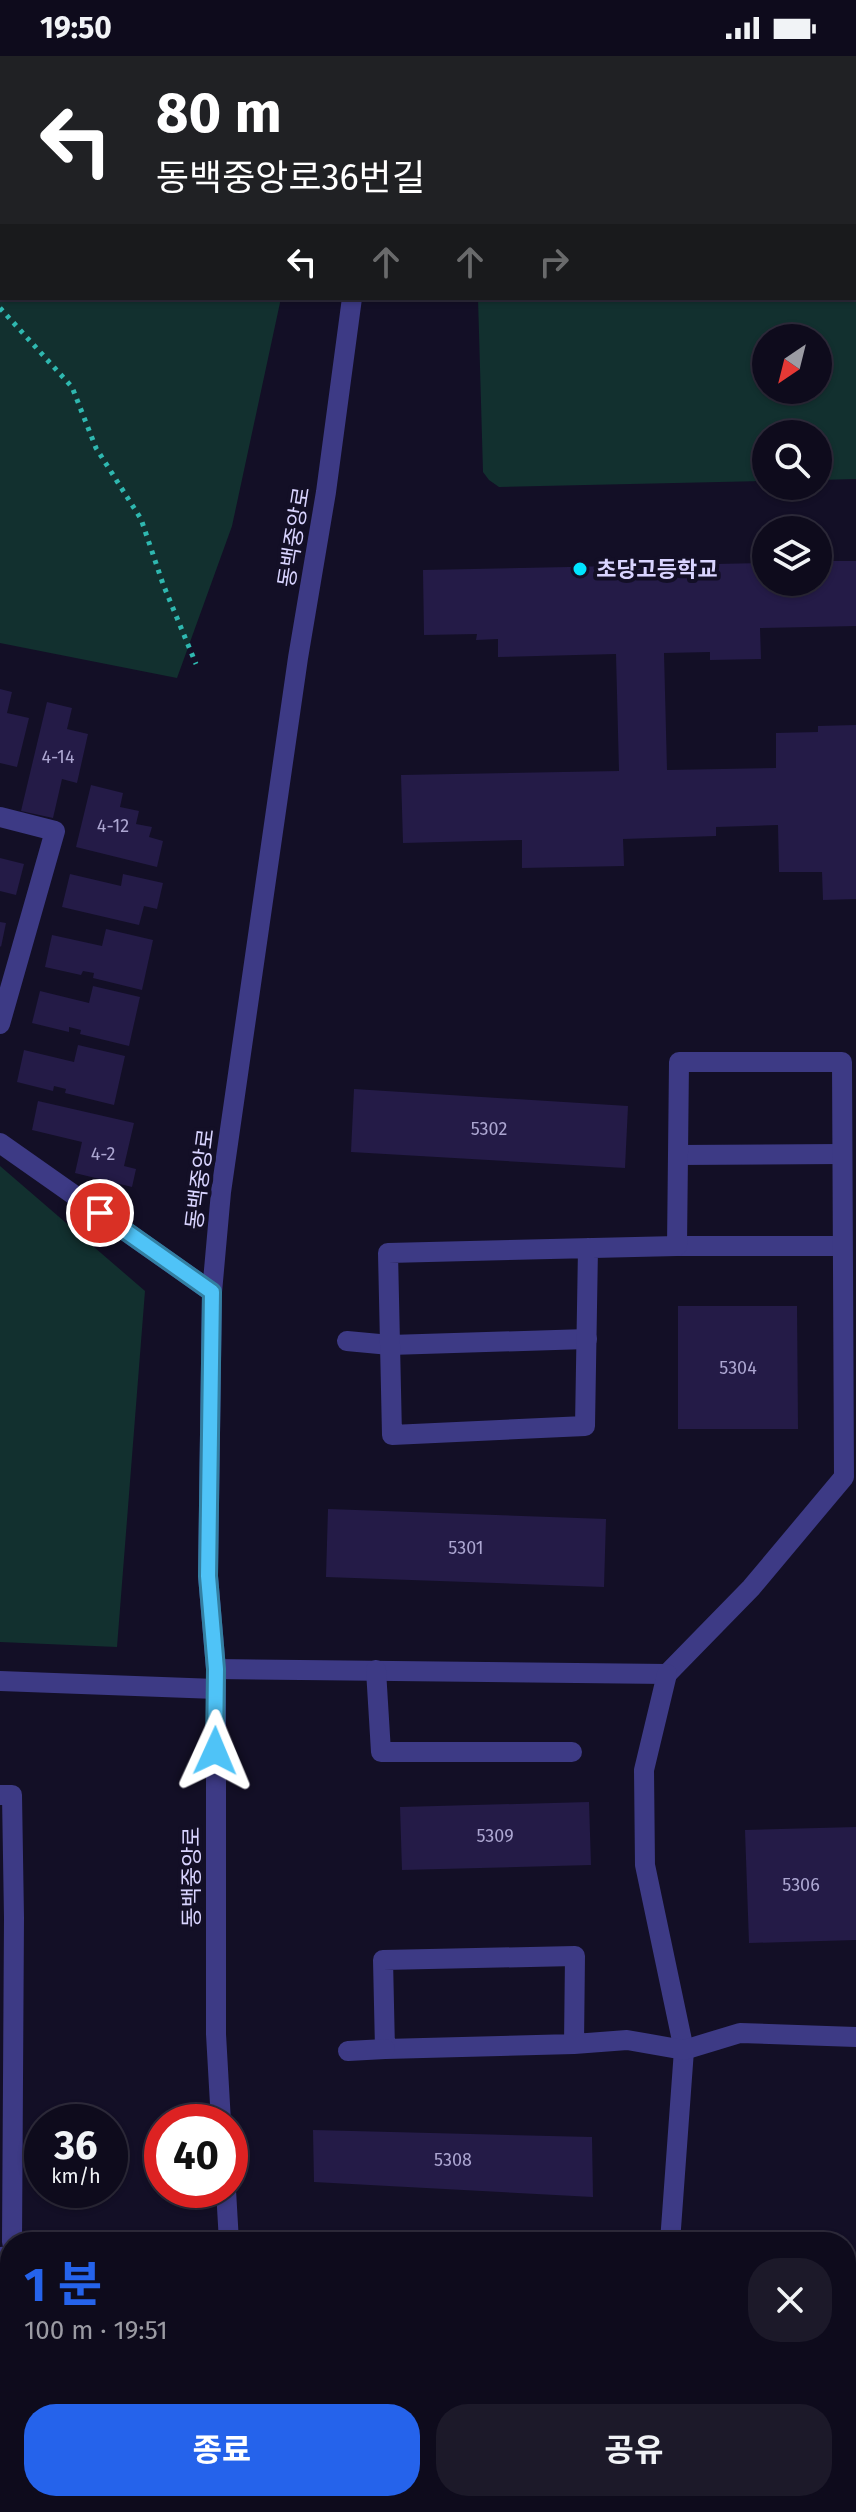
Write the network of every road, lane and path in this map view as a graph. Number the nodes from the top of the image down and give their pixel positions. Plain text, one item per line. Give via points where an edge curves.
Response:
1 (352, 300) edge
2 (0, 308) edge
3 (196, 664) dead end
4 (0, 817) edge
5 (0, 1024) edge
6 (0, 1143) edge
7 (842, 1154) junction
8 (678, 1155) junction
9 (677, 1246) junction
10 (842, 1246) junction
11 (588, 1248) junction
12 (212, 1292) junction
13 (587, 1339) junction
14 (347, 1341) dead end
15 (390, 1345) junction
16 (850, 1478) edge
17 (376, 1670) junction
18 (667, 1674) junction
19 (216, 1679) junction
20 (0, 1681) edge
21 (572, 1752) dead end
22 (0, 1795) edge
23 (856, 2037) edge
24 (574, 2044) junction
25 (385, 2049) junction
26 (684, 2050) junction
27 (348, 2051) dead end
28 (220, 2104) edge
29 (227, 2208) edge
30 (12, 2232) edge
31 (228, 2232) edge
32 (671, 2232) edge

1 - 12 street, 동백중앙로 via 247,1004
2 - 3 path via 72,387 96,448 141,519
4 - 5 street via 55,831
6 - 12 street
7 - 8 street
7 - 8 street via 842,1062 679,1062
7 - 10 street
8 - 9 street
9 - 10 street
9 - 11 street
10 - 16 street
11 - 13 street
11 - 15 street via 388,1253
12 - 19 street, 동백중앙로 via 208,1576
13 - 15 street
13 - 15 street via 585,1426 392,1435
14 - 15 street
16 - 18 street
17 - 18 street
17 - 19 street
17 - 21 street via 381,1752
18 - 26 street via 644,1770 645,1865
19 - 20 street
19 - 28 street, 동백중앙로
22 - 30 street via 12,1795
23 - 26 street via 740,2033
24 - 25 street
24 - 25 street via 575,1956 383,1960
24 - 26 street via 627,2040
25 - 27 street
26 - 32 street
29 - 31 street

